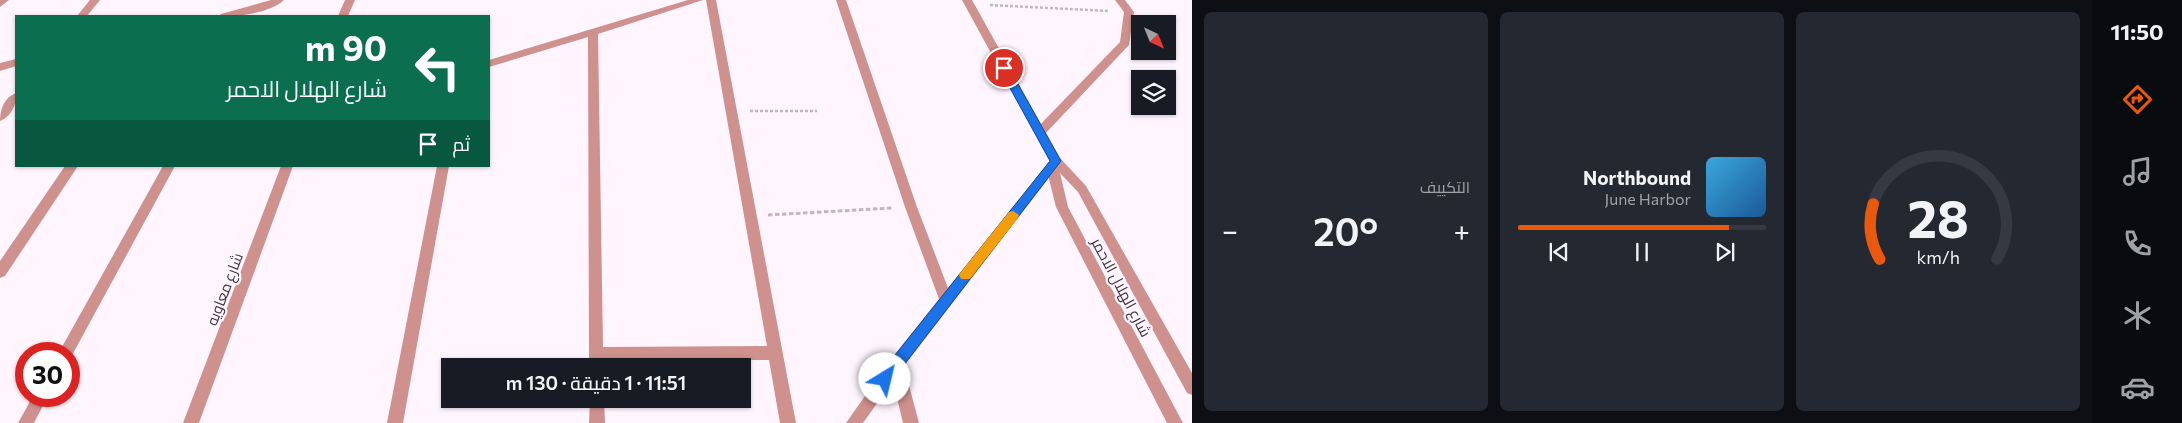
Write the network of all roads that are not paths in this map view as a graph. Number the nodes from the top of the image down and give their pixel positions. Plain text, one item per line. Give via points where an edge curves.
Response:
1 (4, 0) edge
2 (95, 0) edge
3 (258, 0) edge
4 (279, 0) edge
5 (350, 0) edge
6 (698, 0) edge
7 (712, 0) edge
8 (841, 0) edge
9 (1120, 0) edge
10 (968, 2) edge
11 (0, 4) edge
12 (251, 13) edge
13 (83, 15) edge
14 (233, 15) edge
15 (343, 15) edge
16 (593, 32) junction
17 (15, 63) edge
18 (490, 64) edge
19 (0, 67) edge
20 (15, 98) edge
21 (0, 117) edge
22 (1040, 132) junction
23 (1056, 161) junction
24 (71, 167) edge
25 (168, 167) edge
26 (287, 167) edge
27 (443, 167) edge
28 (0, 272) edge
29 (946, 300) junction
30 (72, 342) edge
31 (775, 353) junction
32 (596, 358) edge
33 (647, 358) edge
34 (896, 364) junction
35 (1192, 388) edge
36 (35, 407) edge
37 (597, 408) edge
38 (26, 423) edge
39 (190, 423) edge
40 (395, 423) edge
41 (597, 423) edge
42 (788, 423) edge
43 (854, 423) edge
44 (911, 423) edge
45 (1175, 423) edge

1 - 11 street
2 - 13 street
3 - 12 street
4 - 12 street
5 - 15 street
6 - 16 street
7 - 31 street
8 - 29 street
9 - 22 street via 1129,12 1125,43
10 - 22 street, شارع الهلال الاحمر
12 - 14 street
16 - 18 street
16 - 32 street
17 - 19 street
20 - 21 street
22 - 23 street, شارع الهلال الاحمر
23 - 29 street
23 - 35 street, شارع الهلال الاحمر via 1082,189
23 - 45 street, شارع الهلال الاحمر via 1054,175 1062,207
24 - 28 street
25 - 30 street
26 - 39 street, شارع معاويه
27 - 40 street
29 - 34 street
31 - 33 street
31 - 42 street
34 - 43 street
34 - 44 street
36 - 38 street
37 - 41 street

